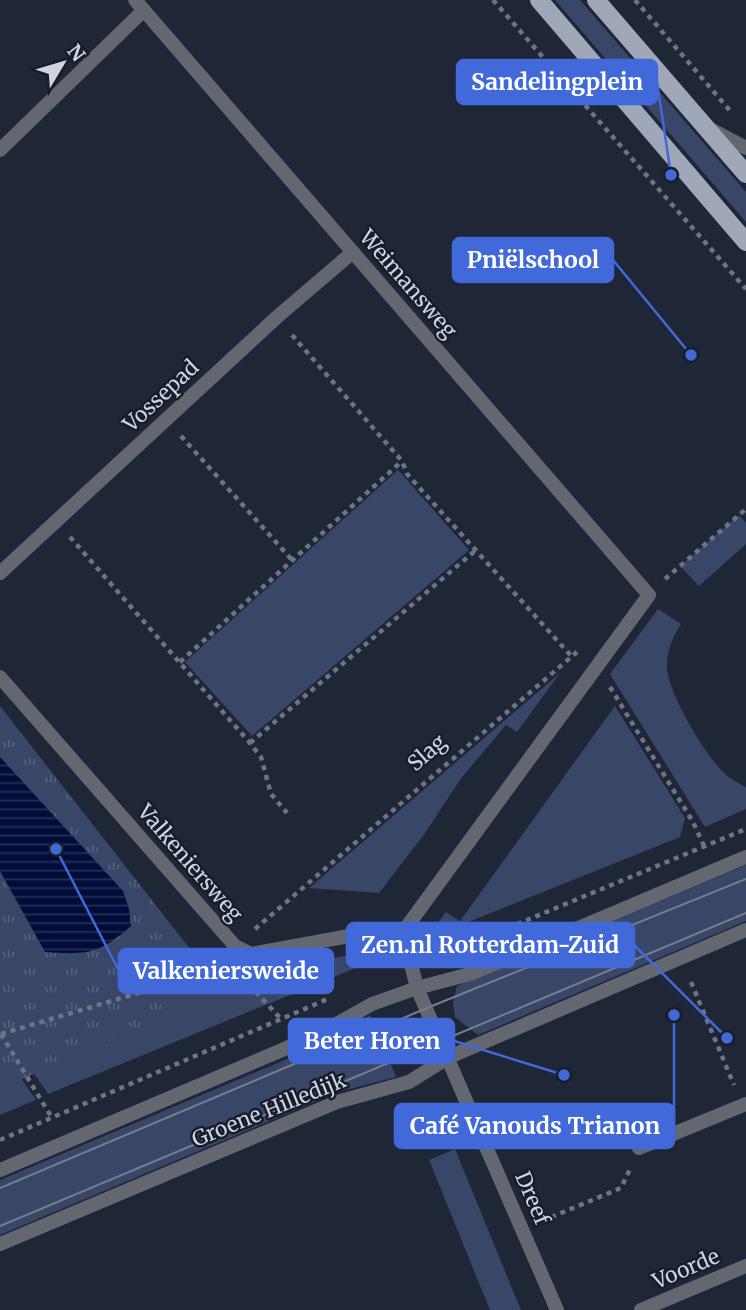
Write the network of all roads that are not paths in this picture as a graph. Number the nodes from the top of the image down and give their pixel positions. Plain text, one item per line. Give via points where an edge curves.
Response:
1 (539, 0) edge
2 (596, 0) edge
3 (139, 5) edge
4 (704, 125) junction
5 (746, 148) edge
6 (0, 150) edge
7 (746, 174) edge
8 (746, 242) edge
9 (353, 252) junction
10 (0, 573) edge
11 (0, 677) edge
12 (746, 857) edge
13 (746, 930) edge
14 (403, 932) junction
15 (417, 988) junction
16 (449, 1057) junction
17 (744, 1104) edge
18 (639, 1148) road end
19 (0, 1170) edge
20 (0, 1244) edge
21 (746, 1266) edge
22 (557, 1310) edge
23 (641, 1310) edge

1 - 8 main road
2 - 4 main road
3 - 6 street
3 - 9 street, Weimansweg
4 - 5 street
4 - 7 main road
9 - 10 street, Vossepad
9 - 14 street, Weimansweg via 649,595
11 - 14 street, Valkeniersweg via 235,946 251,954 360,934
12 - 15 street via 470,974
13 - 16 street, Groene Hilledijk
14 - 15 street
15 - 16 street, Dreef
15 - 19 street
16 - 20 street, Groene Hilledijk via 409,1082 337,1102
16 - 22 street, Dreef
17 - 18 street
21 - 23 street, Voorde

